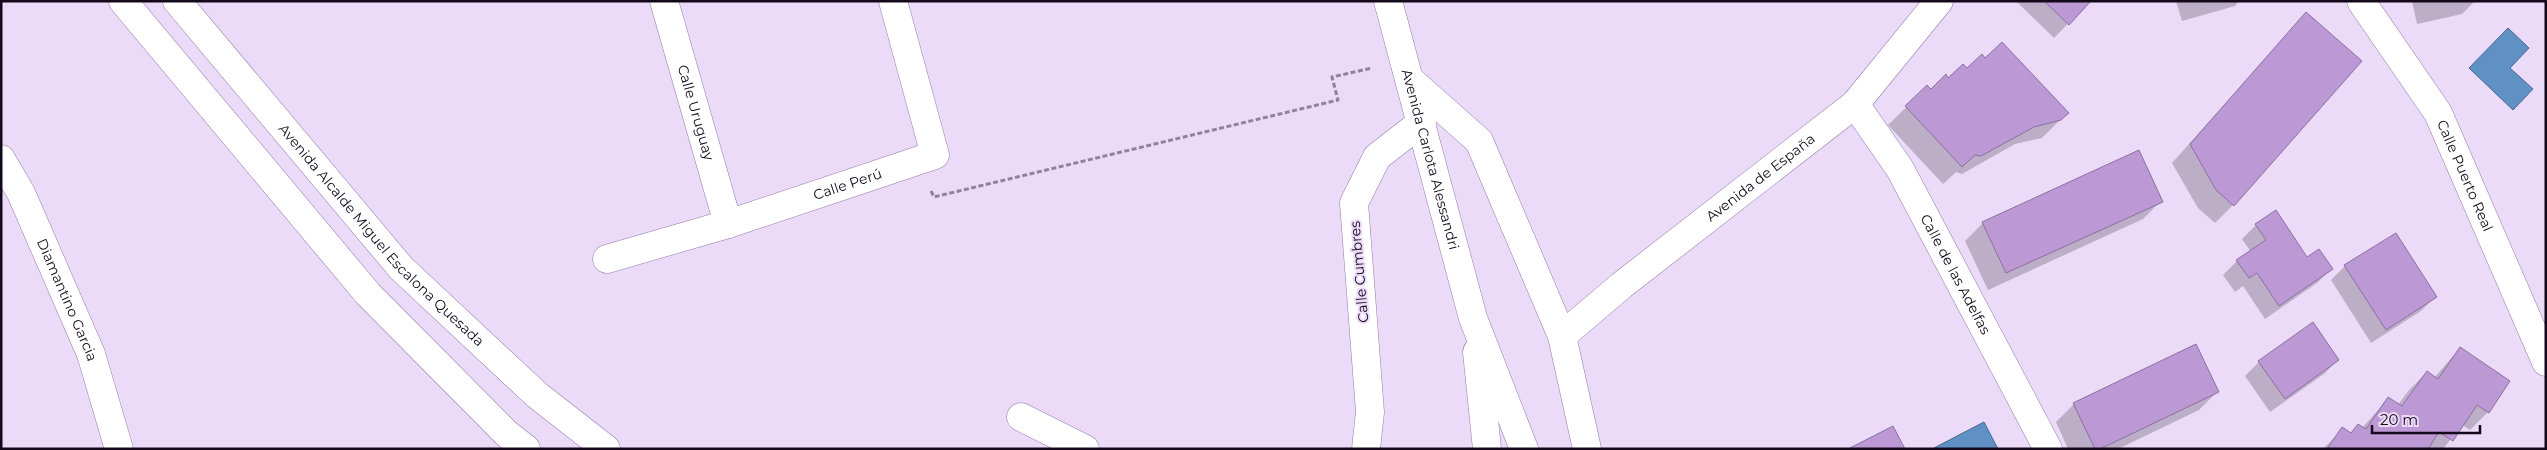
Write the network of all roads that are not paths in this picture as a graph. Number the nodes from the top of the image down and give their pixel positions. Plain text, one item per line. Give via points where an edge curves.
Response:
1 (123, 1) edge
2 (177, 1) edge
3 (664, 1) edge
4 (893, 1) edge
5 (1388, 1) edge
6 (1939, 1) edge
7 (2361, 1) edge
8 (1407, 70) junction
9 (1855, 104) junction
10 (1422, 122) junction
11 (1, 159) edge
12 (728, 224) junction
13 (607, 259) dead end
14 (1473, 318) junction
15 (1562, 336) junction
16 (2546, 362) edge
17 (1021, 417) dead end
18 (120, 449) edge
19 (526, 449) edge
20 (606, 449) edge
21 (1085, 449) edge
22 (1366, 449) edge
23 (1487, 449) edge
24 (1524, 449) edge
25 (1587, 449) edge
26 (2048, 449) edge

1 - 19 street via 368,294 507,434
2 - 20 street, Avenida Alcalde Miguel Escalona Quesada via 401,268 537,396
3 - 12 street, Calle Uruguay
4 - 12 street, Calle Perú via 935,155
5 - 8 street, Avenida Carlota Alessandri
6 - 9 street, Avenida de España
7 - 16 street, Calle Puerto Real via 2438,113
8 - 10 street, Avenida Carlota Alessandri
8 - 15 street via 1478,141
9 - 15 street, Avenida de España via 1622,285
9 - 26 street, Calle de las Adelfas via 1900,168
10 - 14 street, Avenida Carlota Alessandri
10 - 22 street, Calle Cumbres via 1377,157 1354,203 1370,412
11 - 18 street, Diamantino Garcia via 21,193 91,354
12 - 13 street, Calle Perú
14 - 23 street, Avenida Carlota Alessandri
14 - 24 street, Avenida Carlota Alessandri
15 - 25 street
17 - 21 street

